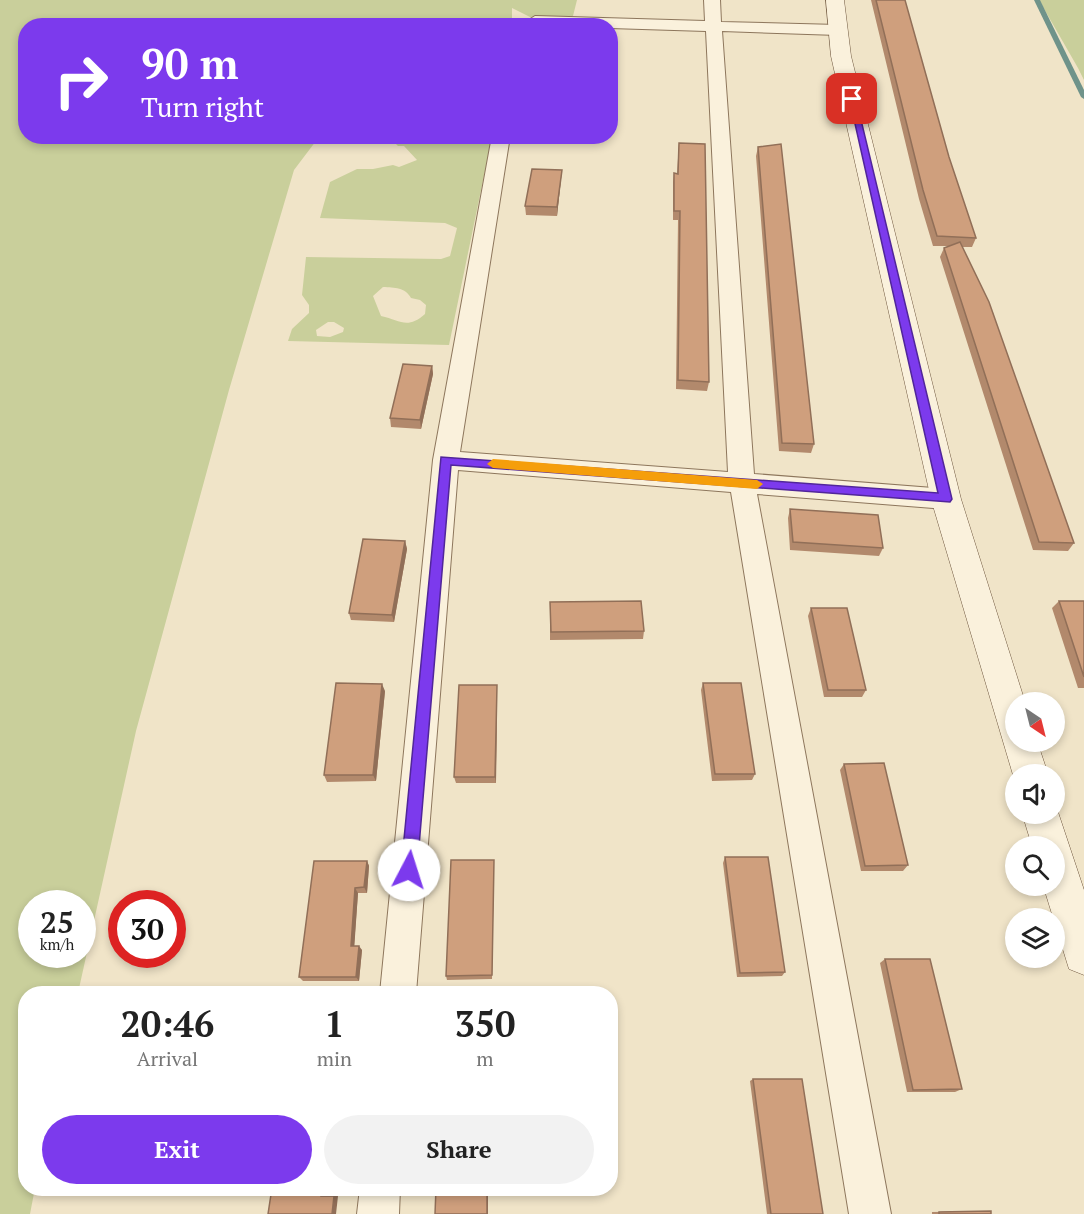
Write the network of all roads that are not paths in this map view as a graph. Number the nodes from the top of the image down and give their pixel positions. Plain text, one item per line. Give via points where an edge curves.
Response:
1 (835, 0) edge
2 (713, 13) edge
3 (602, 18) edge
4 (838, 30) junction
5 (500, 144) edge
6 (446, 460) junction
7 (741, 483) junction
8 (946, 499) junction
9 (1005, 693) edge
10 (1065, 893) edge
11 (1084, 954) edge
12 (399, 986) edge
13 (379, 1196) edge
14 (378, 1214) edge
15 (870, 1214) edge

1 - 4 street
2 - 3 street
2 - 4 street
2 - 7 street
4 - 8 street
5 - 6 street
6 - 7 street
6 - 12 street
7 - 8 street
7 - 15 street
8 - 9 street
10 - 11 street
13 - 14 street

